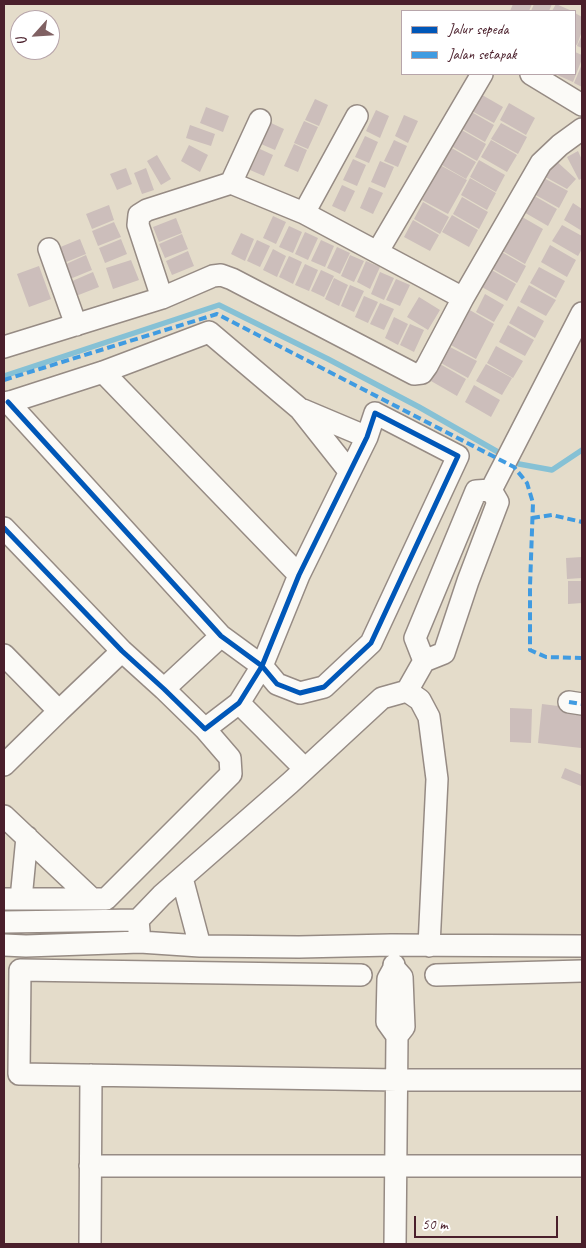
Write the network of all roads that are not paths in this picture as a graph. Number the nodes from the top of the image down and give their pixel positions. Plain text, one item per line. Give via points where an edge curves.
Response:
1 (481, 75) edge
2 (533, 75) edge
3 (582, 105) edge
4 (358, 116) dead end
5 (260, 120) dead end
6 (582, 129) edge
7 (231, 183) junction
8 (304, 213) junction
9 (49, 249) dead end
10 (378, 251) junction
11 (162, 298) junction
12 (464, 298) junction
13 (582, 313) edge
14 (76, 325) junction
15 (4, 347) edge
16 (103, 372) junction
17 (6, 403) edge
18 (300, 409) junction
19 (367, 437) junction
20 (349, 471) junction
21 (495, 482) junction
22 (4, 528) edge
23 (299, 575) junction
24 (221, 636) junction
25 (122, 651) junction
26 (4, 655) edge
27 (424, 661) junction
28 (262, 666) junction
29 (164, 689) junction
30 (407, 691) junction
31 (239, 703) junction
32 (59, 711) junction
33 (205, 729) junction
34 (4, 765) edge
35 (305, 769) junction
36 (4, 816) edge
37 (27, 837) junction
38 (182, 878) junction
39 (12, 899) edge
40 (92, 899) junction
41 (138, 920) junction
42 (4, 922) edge
43 (140, 942) junction
44 (4, 945) edge
45 (392, 945) junction
46 (200, 946) junction
47 (429, 946) junction
48 (582, 946) edge
49 (12, 970) edge
50 (582, 971) edge
51 (361, 975) dead end
52 (436, 975) dead end
53 (11, 1074) edge
54 (91, 1076) junction
55 (397, 1080) junction
56 (582, 1080) edge
57 (90, 1166) junction
58 (395, 1166) junction
59 (582, 1166) edge
60 (90, 1244) edge
61 (395, 1244) edge

1 - 10 street
2 - 3 street
4 - 8 street
5 - 7 street
6 - 12 street via 540,163
7 - 8 street
7 - 11 street via 139,215 138,224
8 - 10 street
9 - 14 street
10 - 12 street
11 - 12 street via 221,275 414,374 422,373 427,366
11 - 14 street
13 - 21 street
14 - 15 street
16 - 17 street
16 - 18 street via 209,332
16 - 23 street
17 - 24 street
18 - 19 street
18 - 20 street
19 - 20 street
19 - 28 street via 375,413 458,456 371,643 324,687 300,693 277,684
20 - 23 street
21 - 27 street via 498,502 444,653
21 - 27 street via 476,491 414,638
22 - 25 street
23 - 28 street
24 - 28 street
24 - 29 street
25 - 29 street
25 - 32 street
26 - 32 street
27 - 30 street
28 - 31 street
29 - 33 street
30 - 35 street via 382,698
30 - 47 street via 420,700 429,717 437,779
31 - 33 street
31 - 35 street
32 - 34 street
33 - 40 street via 230,758 231,774 106,899
35 - 38 street
36 - 37 street
37 - 39 street
37 - 40 street
38 - 41 street
38 - 46 street
39 - 40 street
41 - 42 street
41 - 43 street
43 - 44 street
43 - 46 street
45 - 46 street
45 - 47 street
45 - 55 street via 394,968 402,977 404,1027 397,1036
47 - 48 street
49 - 51 street
49 - 53 street
50 - 52 street
53 - 54 street
54 - 55 street
54 - 57 street
55 - 56 street
55 - 58 street
57 - 58 street
57 - 60 street
58 - 59 street
58 - 61 street

